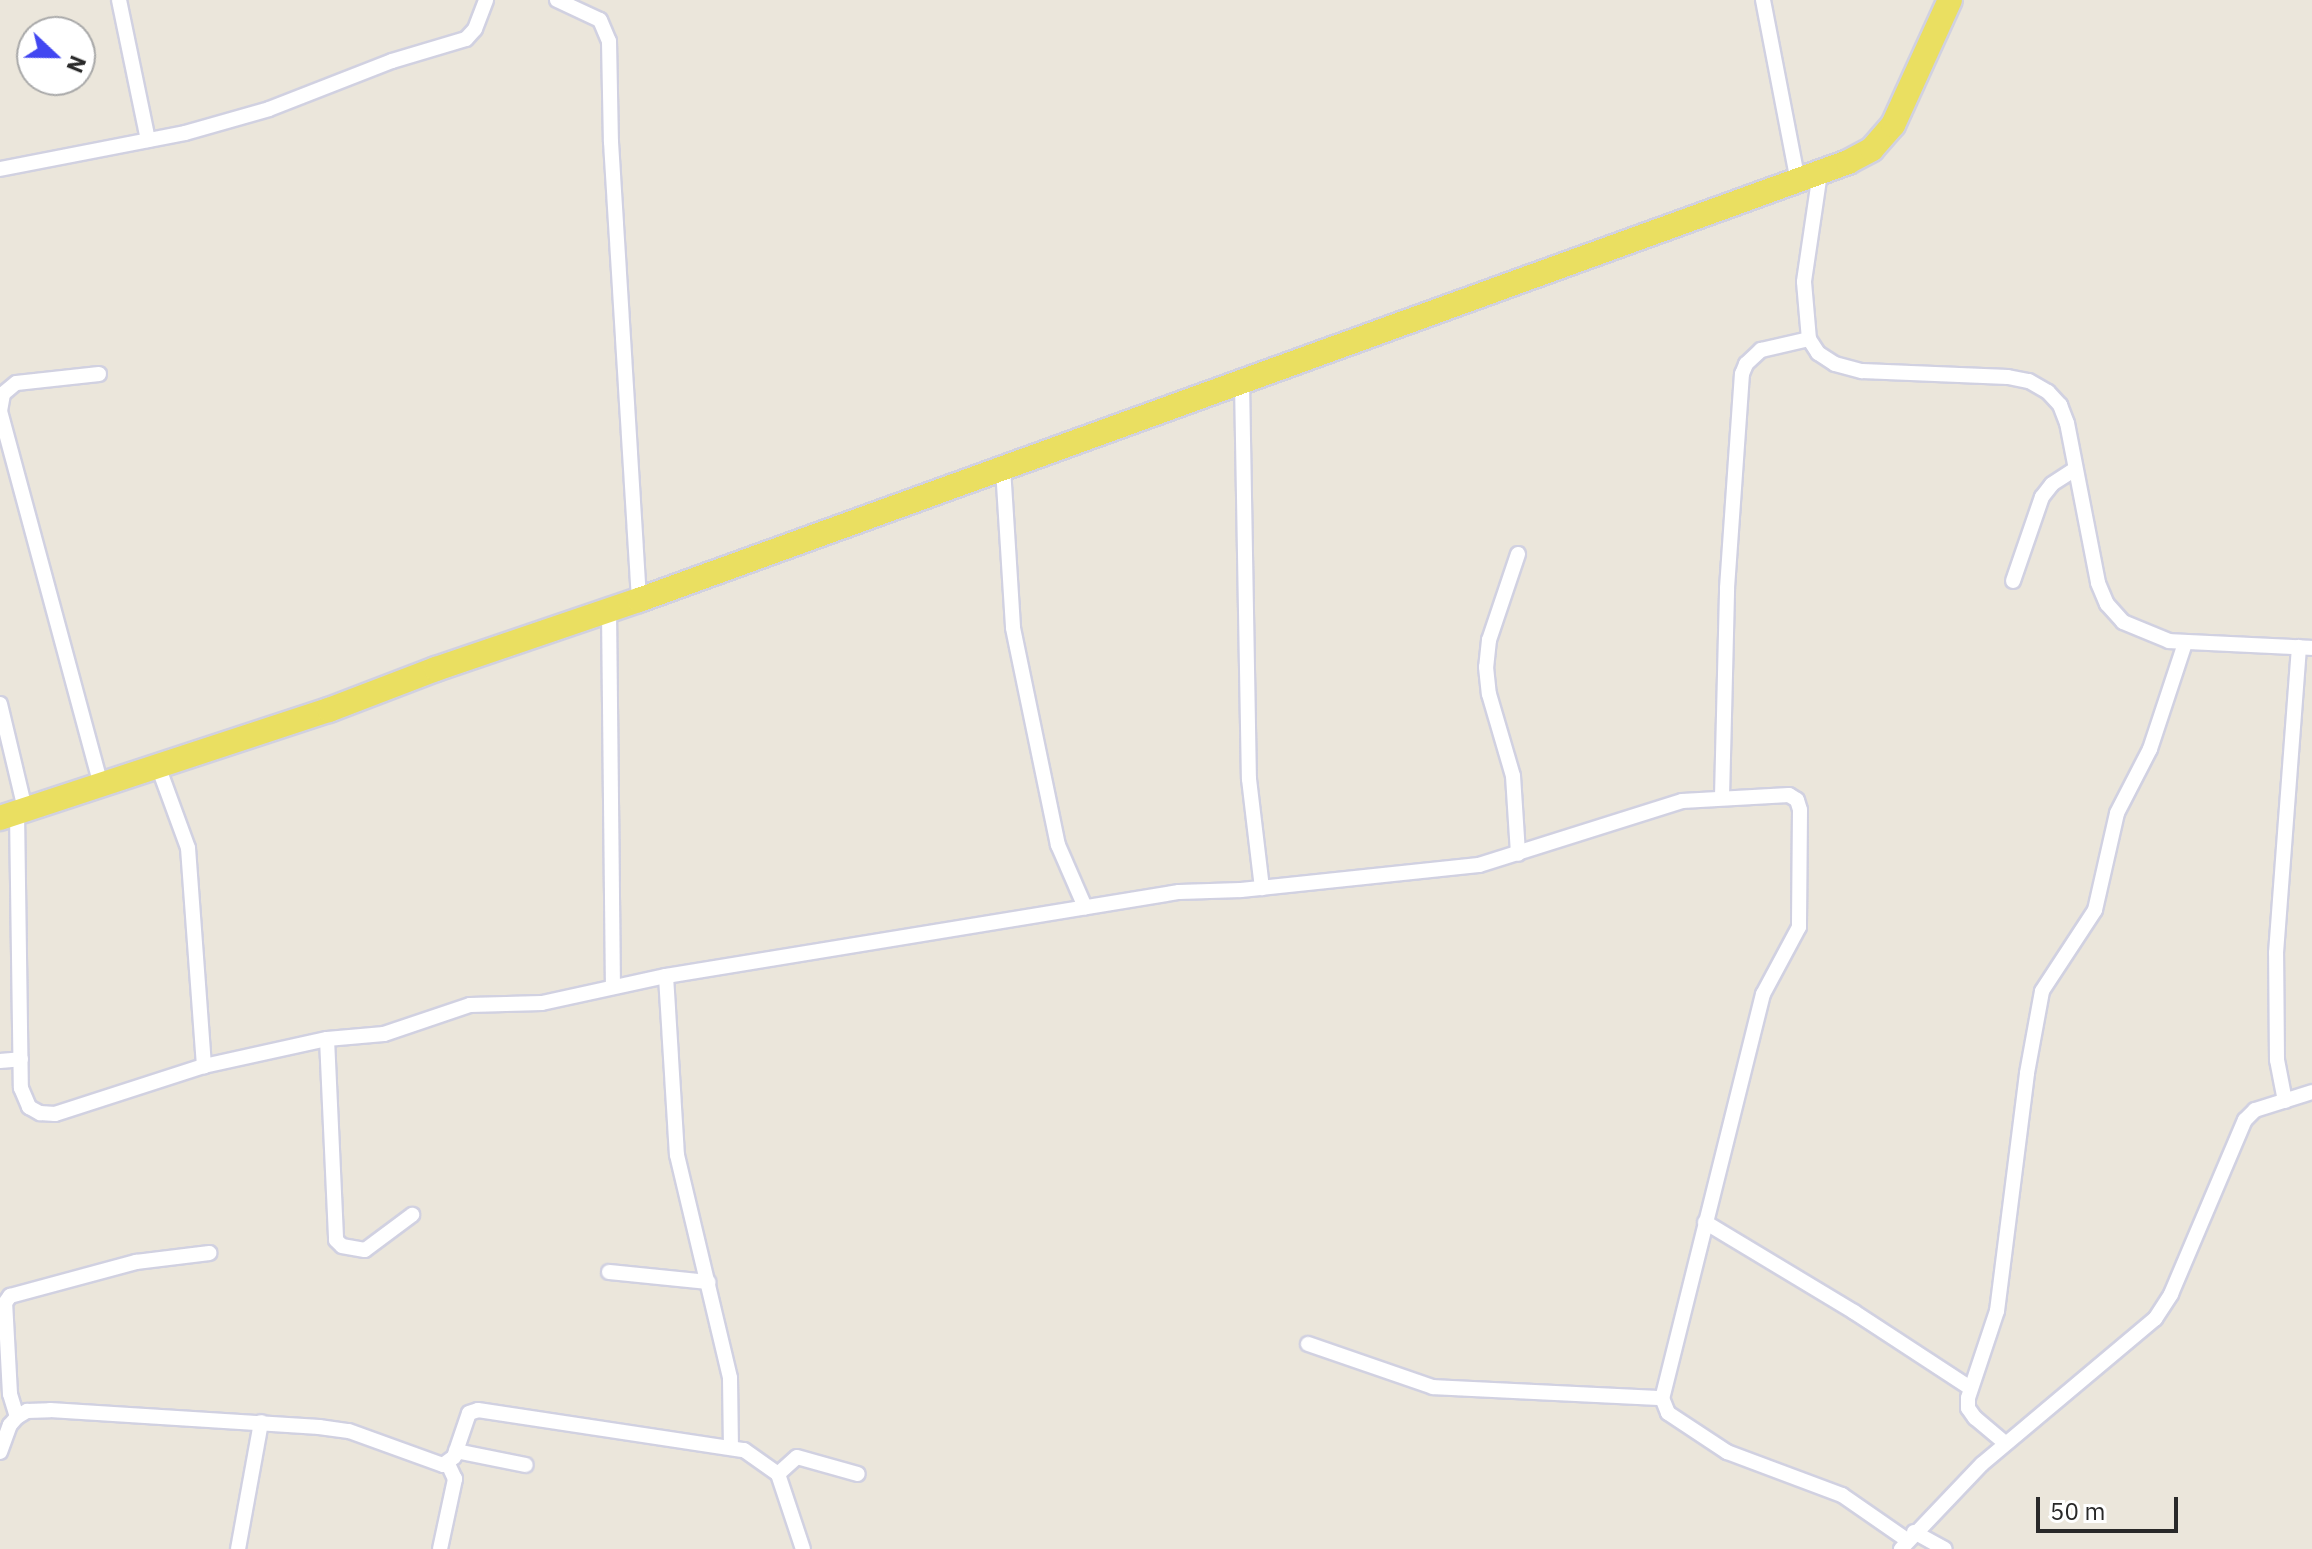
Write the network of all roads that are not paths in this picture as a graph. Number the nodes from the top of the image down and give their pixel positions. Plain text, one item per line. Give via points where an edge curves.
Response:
1 (119, 0) edge
2 (486, 0) edge
3 (557, 0) edge
4 (1763, 0) edge
5 (1950, 0) edge
6 (148, 140) junction
7 (0, 169) edge
8 (1809, 177) junction
9 (1809, 339) junction
10 (99, 374) dead end
11 (1242, 382) junction
12 (1003, 468) junction
13 (2075, 469) junction
14 (1518, 554) dead end
15 (2013, 581) dead end
16 (639, 600) junction
17 (609, 610) junction
18 (2185, 643) junction
19 (2305, 648) edge
20 (0, 704) edge
21 (158, 766) junction
22 (101, 785) junction
23 (1722, 797) junction
24 (14, 813) edge
25 (1518, 854) junction
26 (1262, 888) junction
27 (1085, 907) junction
28 (666, 976) junction
29 (613, 987) junction
30 (327, 1039) junction
31 (21, 1059) junction
32 (0, 1061) edge
33 (204, 1066) junction
34 (2312, 1092) edge
35 (2285, 1101) junction
36 (412, 1215) dead end
37 (1705, 1222) junction
38 (209, 1253) dead end
39 (609, 1272) dead end
40 (708, 1282) junction
41 (1308, 1344) dead end
42 (1970, 1388) junction
43 (1662, 1398) junction
44 (17, 1417) junction
45 (261, 1422) junction
46 (2005, 1443) junction
47 (731, 1447) junction
48 (0, 1452) edge
49 (452, 1457) junction
50 (526, 1465) dead end
51 (778, 1474) junction
52 (858, 1474) dead end
53 (1908, 1541) edge
54 (238, 1549) edge
55 (440, 1549) edge
56 (803, 1549) edge
57 (1945, 1549) edge

1 - 6 street
2 - 6 street via 466,39 247,116
3 - 16 street via 600,20 609,41
4 - 8 street
5 - 8 main road via 1893,125 1872,149
6 - 7 street
8 - 9 street via 1804,282
8 - 11 main road
9 - 13 street via 1835,364 1862,371 2029,381 2060,405
9 - 23 street via 1761,350 1742,374 1727,588
10 - 22 street via 16,383 3,394 0,411
11 - 12 main road
11 - 26 street via 1249,779
12 - 16 main road
12 - 27 street via 1013,628 1058,845
13 - 15 street via 2045,491
13 - 18 street via 2087,539 2107,604 2123,622
14 - 25 street via 1489,640 1486,667 1513,776
16 - 17 main road
17 - 21 main road
17 - 29 street
18 - 19 street
18 - 42 street via 2150,749 2117,813 2095,910 2042,991 1997,1311
19 - 35 street via 2276,953 2277,1060
20 - 24 street
21 - 22 main road
21 - 33 street via 188,848
22 - 24 main road
23 - 25 street via 1682,801
23 - 37 street via 1789,795 1797,800 1800,920 1763,994
24 - 31 street
25 - 26 street via 1459,868
26 - 27 street via 1179,892
27 - 28 street
28 - 29 street
28 - 40 street via 677,1155
29 - 30 street via 542,1003 470,1005 384,1034
30 - 33 street
30 - 36 street via 336,1240 365,1250
31 - 32 street
31 - 33 street via 24,1100 40,1113 55,1114
34 - 35 street
35 - 46 street via 2255,1110 2245,1120 2171,1294 2155,1319
37 - 42 street
37 - 43 street
38 - 44 street via 136,1262 10,1296 5,1303 10,1394
39 - 40 street
40 - 47 street via 730,1378
41 - 43 street via 1433,1387
42 - 46 street via 1968,1408
43 - 53 street via 1668,1413 1727,1452 1842,1495
44 - 45 street via 50,1410
44 - 48 street
45 - 49 street via 349,1431 438,1464
45 - 54 street
46 - 53 street
47 - 49 street via 478,1410 469,1413
47 - 51 street via 760,1459
49 - 50 street
49 - 55 street via 455,1479
51 - 52 street via 797,1457
51 - 56 street
53 - 57 street

